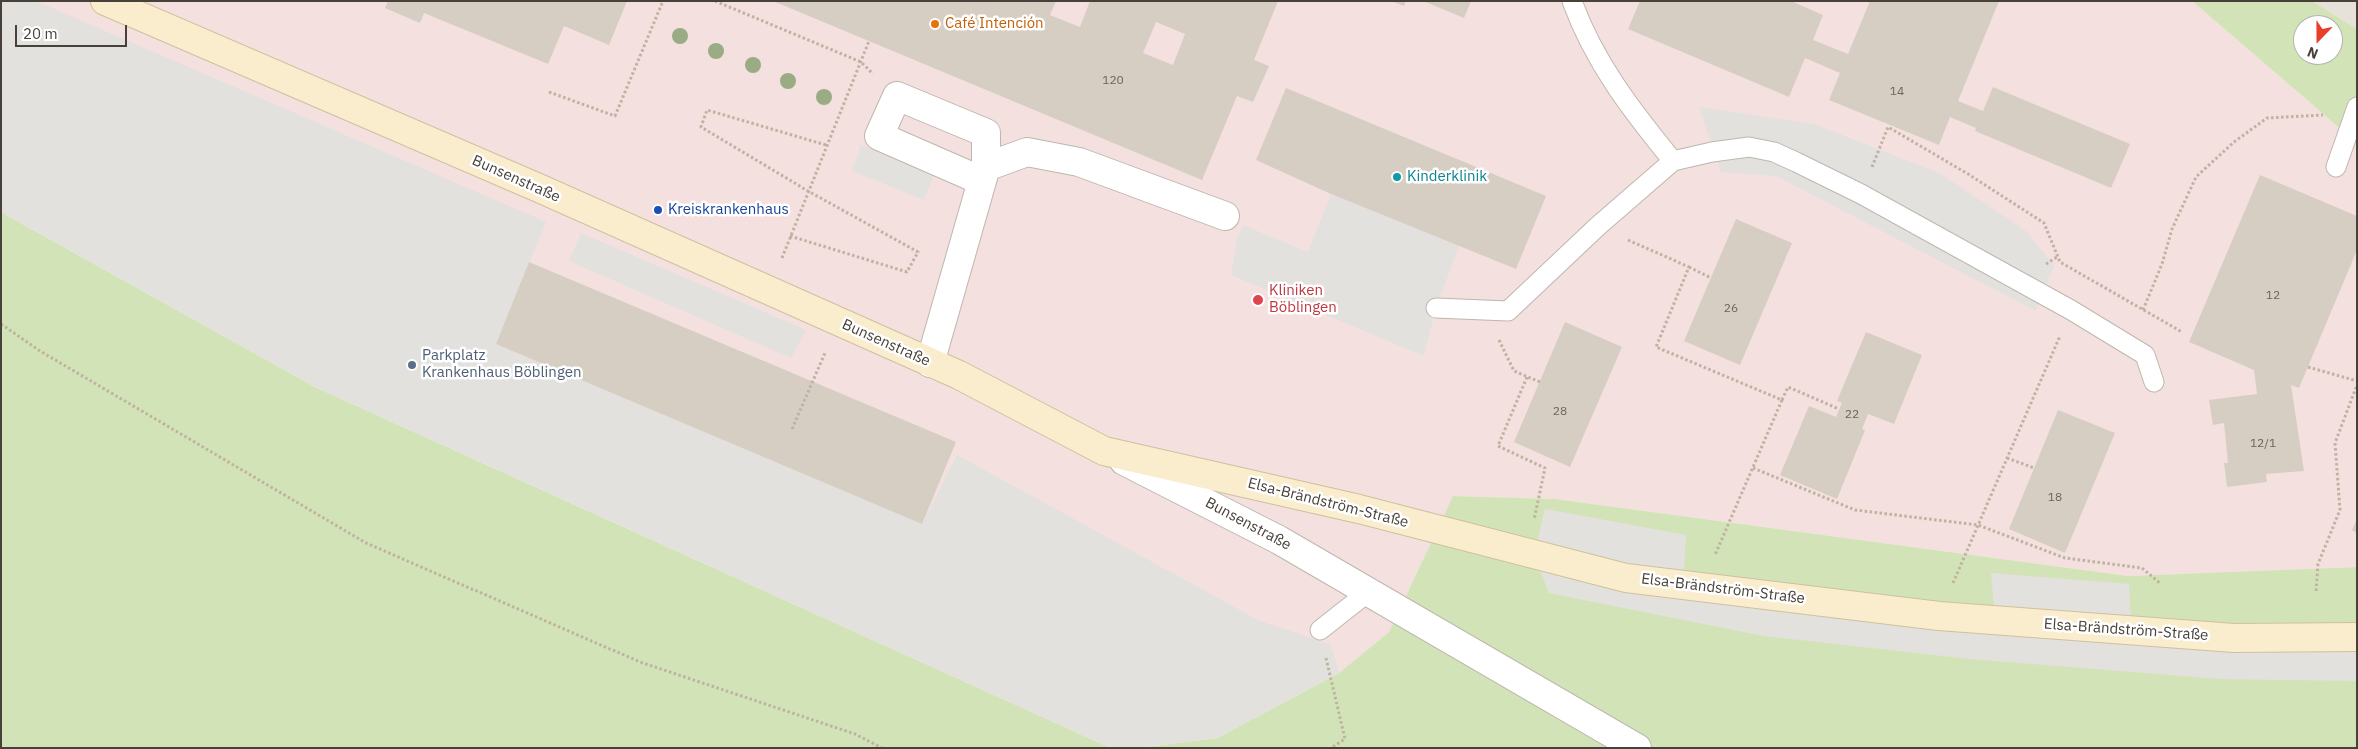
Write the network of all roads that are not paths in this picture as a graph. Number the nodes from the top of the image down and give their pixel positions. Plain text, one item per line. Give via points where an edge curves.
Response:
1 (105, 1) edge
2 (1572, 1) edge
3 (2355, 110) edge
4 (1673, 161) junction
5 (2336, 167) dead end
6 (984, 174) junction
7 (1226, 216) dead end
8 (1436, 308) dead end
9 (930, 363) junction
10 (2154, 382) dead end
11 (1104, 451) junction
12 (1367, 593) junction
13 (1320, 630) road end
14 (2357, 637) edge
15 (1637, 748) edge

1 - 9 street, Bunsenstraße via 541,189
2 - 4 lane via 1582,29 1603,69
3 - 5 lane
4 - 8 lane via 1508,311
4 - 10 lane via 1749,147 1774,152 1861,194 2071,310 2145,355
6 - 6 street via 879,136 898,96 986,133
6 - 7 street via 1027,152 1079,162
6 - 9 street
9 - 11 street, Bunsenstraße via 980,385
11 - 12 street, Bunsenstraße via 1279,540
11 - 14 street, Elsa-Brändström-Straße via 1359,509 1626,578 1939,616 2234,638
12 - 13 lane
12 - 15 street, Bunsenstraße

